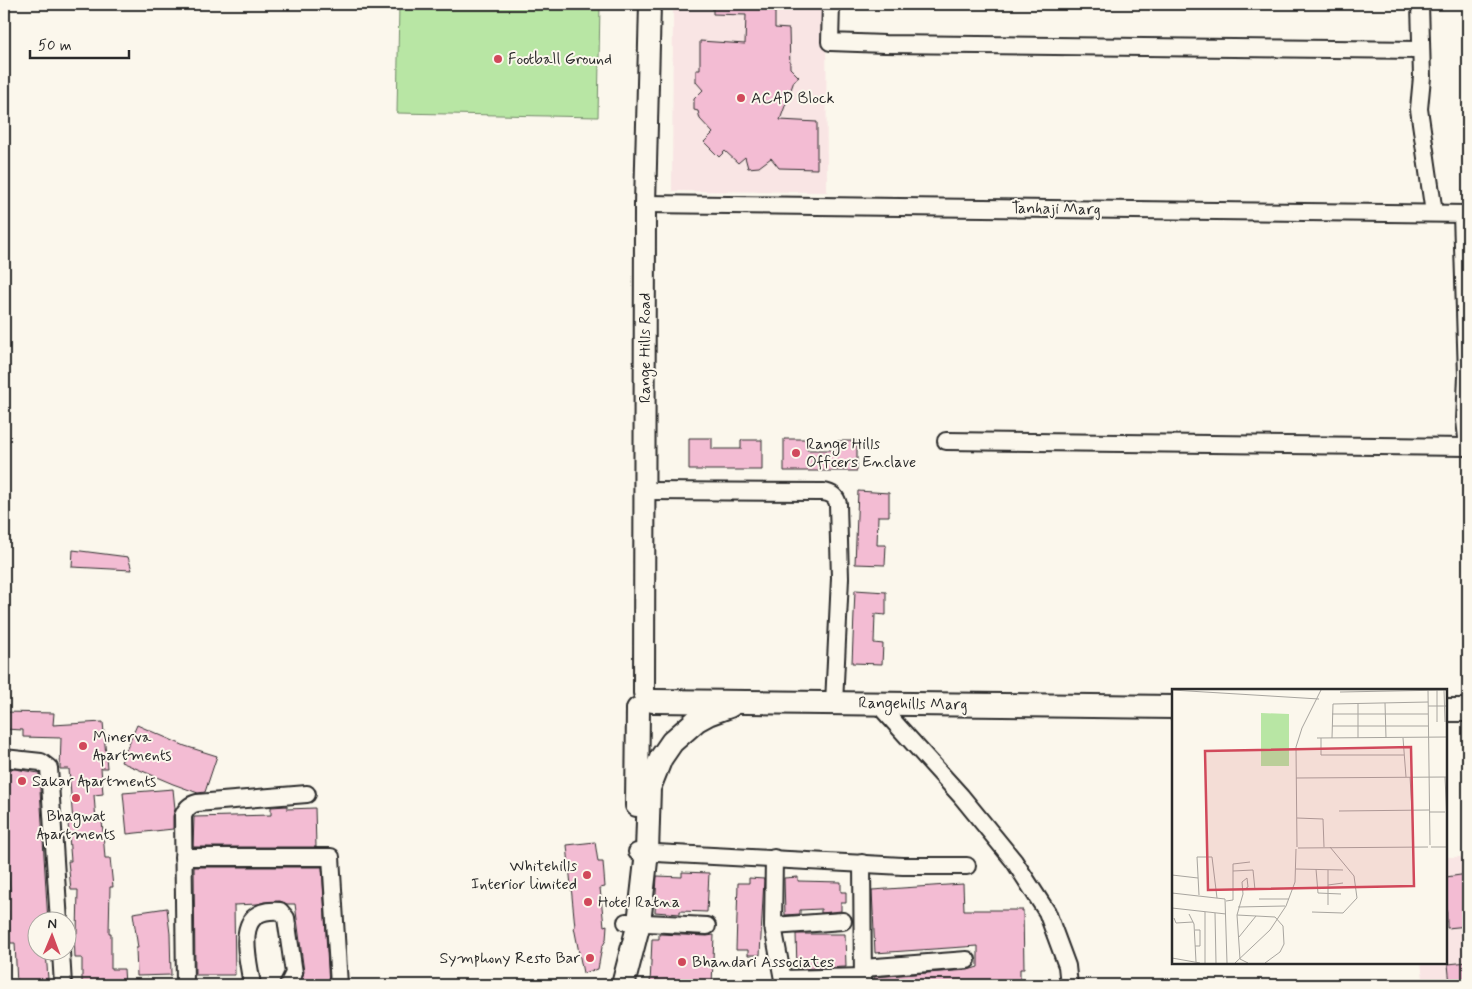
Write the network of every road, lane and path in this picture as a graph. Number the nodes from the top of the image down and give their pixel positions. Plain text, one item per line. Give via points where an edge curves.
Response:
1 (650, 4) edge
2 (831, 4) edge
3 (1420, 4) edge
4 (1421, 50) junction
5 (645, 204) junction
6 (1434, 214) junction
7 (1465, 214) edge
8 (946, 441) dead end
9 (1468, 447) edge
10 (644, 491) junction
11 (743, 702) junction
12 (646, 703) junction
13 (834, 703) junction
14 (877, 703) junction
15 (1172, 706) edge
16 (1447, 710) edge
17 (1468, 710) edge
18 (4, 758) edge
19 (649, 788) junction
20 (308, 794) dead end
21 (642, 852) junction
22 (183, 857) junction
23 (774, 858) junction
24 (862, 863) junction
25 (967, 866) dead end
26 (58, 912) edge
27 (843, 921) dead end
28 (632, 922) junction
29 (707, 926) dead end
30 (773, 926) junction
31 (967, 960) dead end
32 (62, 962) edge
33 (863, 977) edge
34 (783, 982) edge
35 (63, 985) edge
36 (185, 985) edge
37 (252, 985) edge
38 (288, 985) edge
39 (339, 985) edge
40 (610, 985) edge
41 (623, 985) edge
42 (1069, 985) edge

1 - 5 street, Range Hills Road
2 - 4 street via 830,42
3 - 4 street
4 - 6 street via 1419,109
5 - 6 street, Tanhaji Marg
5 - 10 street, Range Hills Road
6 - 7 street, Tanhaji Marg
7 - 9 street
8 - 9 street
10 - 12 street, Range Hills Road
10 - 13 street via 823,492 837,499 840,578
11 - 12 main road, Rangehills Marg
11 - 13 main road, Rangehills Marg
11 - 19 main road via 708,714 687,728 661,758
12 - 19 main road, Range Hills Road
12 - 21 main road via 637,817
13 - 14 main road, Rangehills Marg
14 - 15 main road, Rangehills Marg
14 - 42 street via 961,796 1014,861 1047,912 1067,966
16 - 17 main road
18 - 26 street via 41,762 49,768
19 - 21 main road, Range Hills Road
20 - 22 street via 192,804 183,816
21 - 23 street
21 - 28 main road
22 - 36 street
22 - 39 street via 331,857
23 - 24 street
23 - 30 street
24 - 25 street
24 - 33 street
27 - 30 street
28 - 29 street
28 - 40 main road
28 - 41 main road
30 - 34 street
31 - 33 street
32 - 35 street
33 - 34 street
37 - 38 street via 245,936 248,924 267,910 280,911 286,918 294,973

